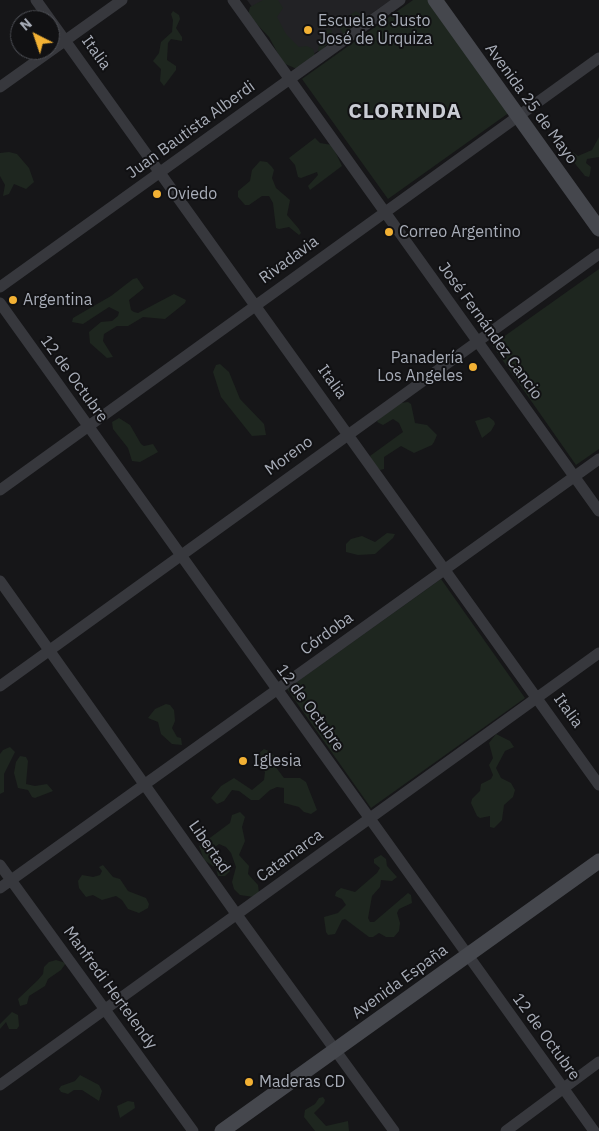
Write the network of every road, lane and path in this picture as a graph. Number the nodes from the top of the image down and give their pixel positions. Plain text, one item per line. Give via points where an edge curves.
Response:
1 (36, 0) edge
2 (122, 0) edge
3 (232, 0) edge
4 (400, 0) edge
5 (436, 0) edge
6 (65, 40) junction
7 (599, 58) edge
8 (290, 79) junction
9 (0, 87) edge
10 (518, 116) junction
11 (160, 172) junction
12 (384, 212) junction
13 (599, 229) edge
14 (599, 254) edge
15 (0, 287) edge
16 (0, 303) edge
17 (255, 305) junction
18 (478, 342) junction
19 (87, 425) junction
20 (347, 434) junction
21 (599, 459) edge
22 (574, 477) junction
23 (0, 490) edge
24 (599, 511) edge
25 (181, 556) junction
26 (445, 570) junction
27 (0, 581) edge
28 (50, 650) junction
29 (599, 653) edge
30 (0, 686) edge
31 (277, 690) junction
32 (537, 698) junction
33 (144, 784) junction
34 (599, 785) edge
35 (370, 819) junction
36 (599, 861) edge
37 (0, 865) edge
38 (11, 880) junction
39 (0, 888) edge
40 (237, 915) junction
41 (468, 955) junction
42 (106, 1009) junction
43 (336, 1050) junction
44 (599, 1062) edge
45 (0, 1085) edge
46 (563, 1088) junction
47 (193, 1131) edge
48 (222, 1131) edge
49 (394, 1131) edge
50 (506, 1131) edge
51 (594, 1131) edge

1 - 6 street, Italia
2 - 6 street
3 - 8 street, José Fernández Cancio
4 - 8 street, Juan Bautista Alberdi
5 - 10 main road, Avenida 25 de Mayo
6 - 9 street
6 - 11 street, Italia
7 - 10 street, Rivadavia
8 - 11 street, Juan Bautista Alberdi
8 - 12 street, José Fernández Cancio
10 - 12 street, Rivadavia
10 - 13 main road, Avenida 25 de Mayo
11 - 15 street, Juan Bautista Alberdi
11 - 17 street, Italia
12 - 17 street, Rivadavia
12 - 18 street, José Fernández Cancio
14 - 18 street, Moreno
16 - 19 street, 12 de Octubre
17 - 19 street, Rivadavia
17 - 20 street, Italia
18 - 20 street, Moreno
18 - 22 street, José Fernández Cancio
19 - 23 street, Rivadavia
19 - 25 street, 12 de Octubre
20 - 25 street, Moreno
20 - 26 street, Italia
21 - 22 street, Córdoba
22 - 24 street, José Fernández Cancio
22 - 26 street, Córdoba
25 - 28 street, Moreno
25 - 31 street, 12 de Octubre
26 - 31 street, Córdoba
26 - 32 street, Italia
27 - 28 street, Libertad
28 - 30 street, Moreno
28 - 33 street, Libertad
29 - 32 street, Catamarca
31 - 33 street, Córdoba
31 - 35 street, 12 de Octubre
32 - 34 street, Italia
32 - 35 street, Catamarca
33 - 38 street, Córdoba
33 - 40 street, Libertad
35 - 40 street, Catamarca
35 - 41 street, 12 de Octubre
36 - 41 main road, Avenida España
37 - 38 street, Manfredi Hertelendy
38 - 39 street, Córdoba
38 - 42 street, Manfredi Hertelendy
40 - 42 street, Catamarca
40 - 43 street, Libertad
41 - 43 main road, Avenida España
41 - 46 street, 12 de Octubre
42 - 45 street, Catamarca
42 - 47 street, Manfredi Hertelendy
43 - 48 main road, Avenida España
43 - 49 street, Libertad
44 - 46 street
46 - 50 street
46 - 51 street, 12 de Octubre

